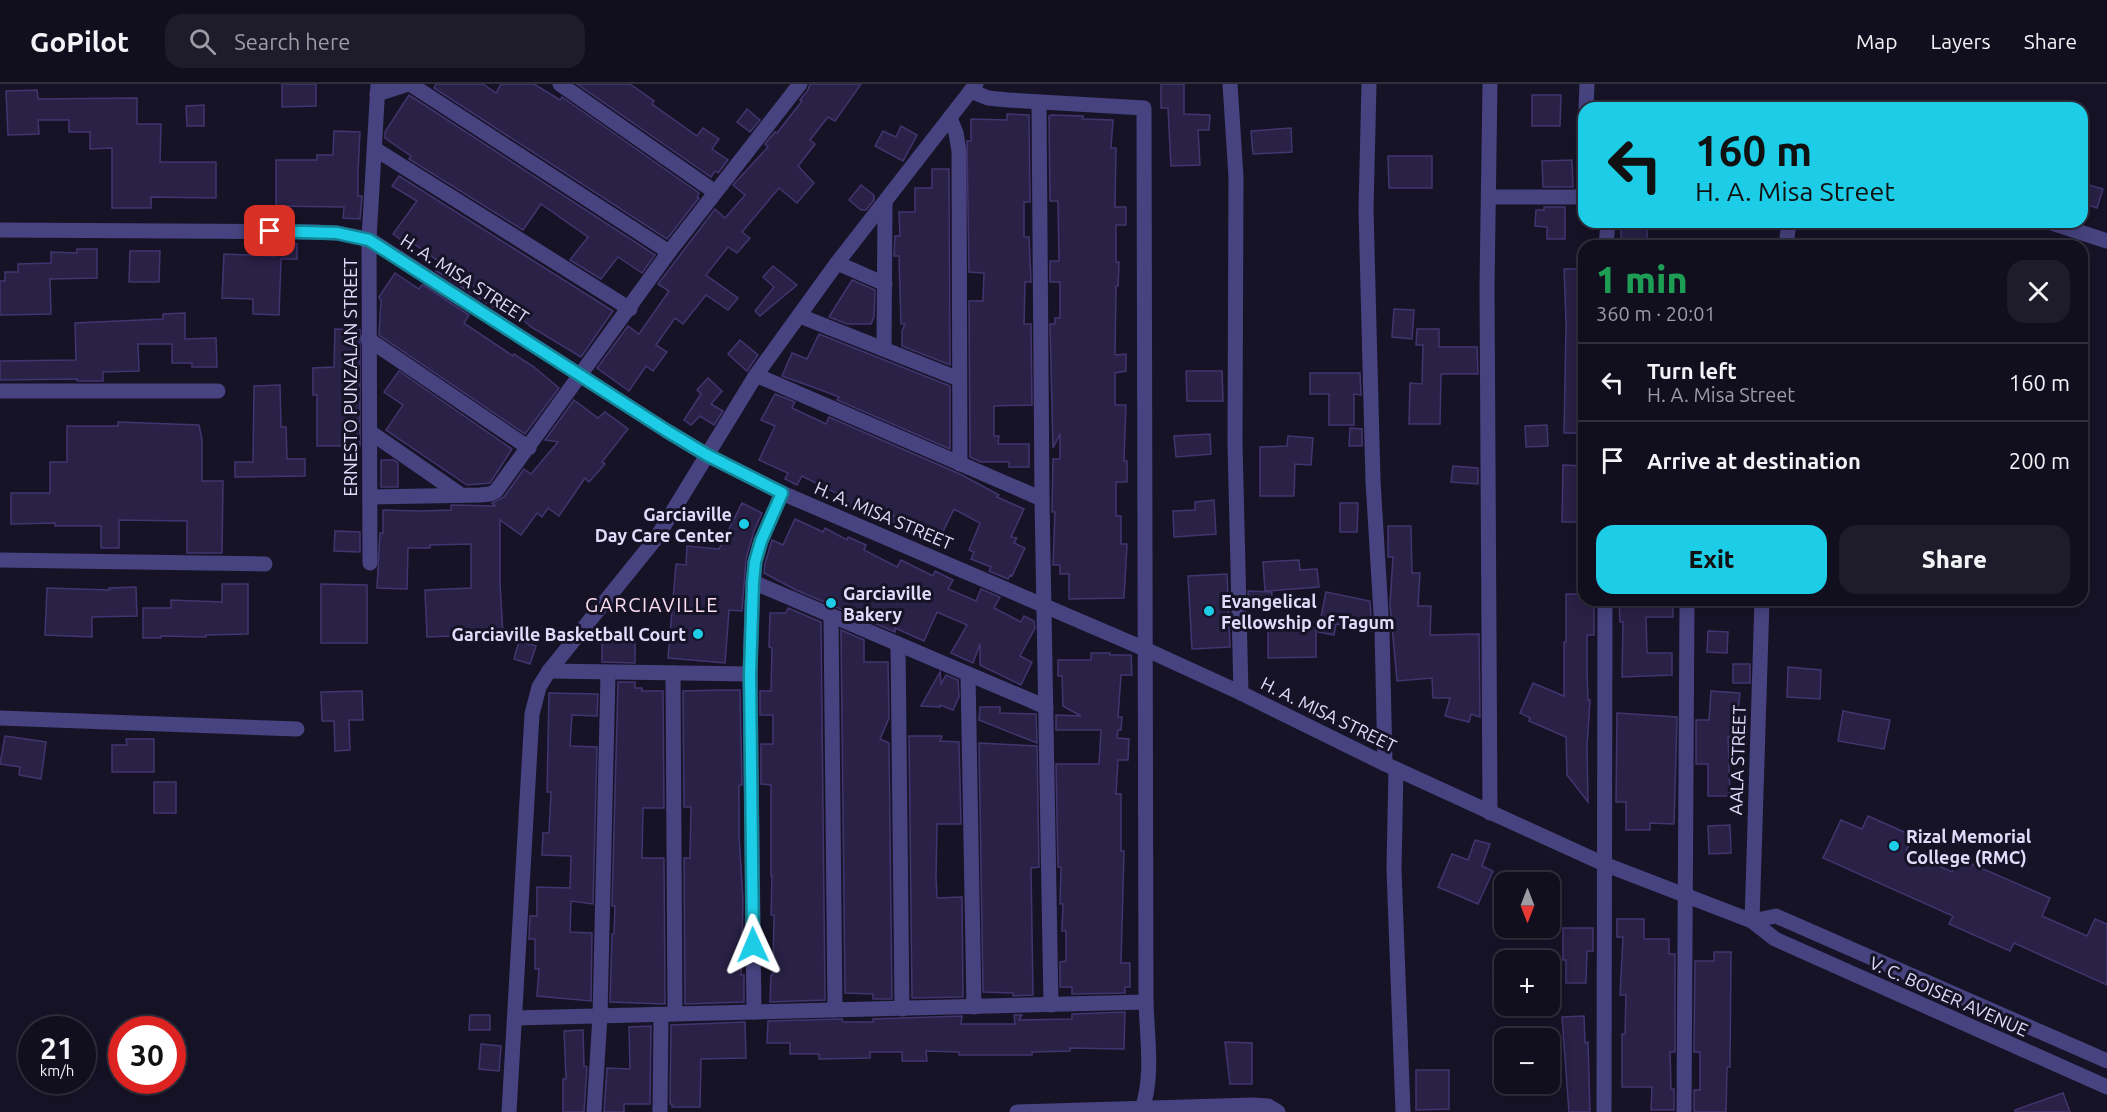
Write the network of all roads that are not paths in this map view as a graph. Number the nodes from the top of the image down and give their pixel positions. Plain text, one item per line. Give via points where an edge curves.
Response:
1 (409, 84) edge
2 (560, 84) edge
3 (800, 84) edge
4 (1230, 84) edge
5 (1369, 84) edge
6 (1490, 84) edge
7 (1587, 84) edge
8 (974, 88) edge
9 (378, 89) edge
10 (1039, 102) junction
11 (1586, 102) edge
12 (950, 118) junction
13 (375, 149) junction
14 (715, 192) junction
15 (1489, 197) junction
16 (1578, 197) edge
17 (885, 204) junction
18 (2067, 228) edge
19 (0, 230) edge
20 (369, 240) junction
21 (2107, 241) edge
22 (669, 252) junction
23 (837, 264) junction
24 (885, 284) junction
25 (630, 309) junction
26 (800, 316) junction
27 (368, 339) junction
28 (884, 349) junction
29 (756, 375) junction
30 (581, 376) junction
31 (959, 379) junction
32 (0, 391) edge
33 (218, 391) dead end
34 (370, 432) junction
35 (529, 448) junction
36 (707, 455) junction
37 (960, 464) junction
38 (782, 493) junction
39 (462, 495) junction
40 (370, 497) junction
41 (1042, 499) junction
42 (0, 560) edge
43 (370, 562) dead end
44 (264, 564) dead end
45 (753, 582) junction
46 (1044, 605) junction
47 (1605, 606) edge
48 (1687, 606) edge
49 (1762, 606) edge
50 (831, 616) junction
51 (898, 644) junction
52 (1145, 649) junction
53 (549, 671) junction
54 (673, 673) junction
55 (608, 674) junction
56 (750, 674) junction
57 (968, 674) junction
58 (1242, 693) junction
59 (1046, 707) junction
60 (0, 718) edge
61 (297, 729) dead end
62 (1390, 767) junction
63 (1490, 813) junction
64 (1604, 864) junction
65 (1685, 896) junction
66 (1752, 921) junction
67 (1775, 939) joint
68 (1146, 1002) junction
69 (1050, 1005) junction
70 (974, 1007) junction
71 (902, 1009) junction
72 (835, 1010) junction
73 (754, 1012) junction
74 (1994, 1012) junction
75 (668, 1014) junction
76 (600, 1016) junction
77 (515, 1018) junction
78 (1985, 1033) junction
79 (2107, 1061) edge
80 (2107, 1087) edge
81 (1142, 1111) edge
82 (509, 1112) edge
83 (594, 1112) edge
84 (660, 1112) edge
85 (1017, 1112) edge
86 (1278, 1112) edge
87 (1403, 1112) edge
88 (1604, 1112) edge
89 (1684, 1112) edge

1 - 9 street
1 - 22 street
2 - 14 street
3 - 14 street
4 - 58 street via 1236,177 1235,443
5 - 62 street via 1366,209 1373,481
6 - 15 street
7 - 11 street
8 - 10 street via 988,98
8 - 12 street
9 - 13 street, ERNESTO PUNZALAN STREET
10 - 41 street
10 - 52 street via 1144,108
12 - 17 street
12 - 31 street via 959,151
13 - 20 street, ERNESTO PUNZALAN STREET
13 - 25 street
14 - 22 street
15 - 16 street
15 - 63 street
17 - 23 street
17 - 24 street
18 - 21 street
19 - 20 street, H. A. MISA STREET via 316,232
20 - 27 street, ERNESTO PUNZALAN STREET
20 - 30 street, H. A. MISA STREET
22 - 25 street
23 - 24 street
23 - 26 street
24 - 28 street
25 - 30 street
26 - 28 street
26 - 29 street
27 - 34 street, ERNESTO PUNZALAN STREET
27 - 35 street
28 - 31 street
29 - 36 street
29 - 37 street
30 - 35 street
30 - 36 street, H. A. MISA STREET
31 - 37 street
32 - 33 street
34 - 39 street
34 - 40 street, ERNESTO PUNZALAN STREET
35 - 39 street via 496,490 490,494
36 - 38 street, H. A. MISA STREET
36 - 53 street via 657,537
37 - 41 street
38 - 45 street via 761,541
38 - 46 street, H. A. MISA STREET
39 - 40 street
40 - 43 street, ERNESTO PUNZALAN STREET
41 - 46 street
42 - 44 street
45 - 50 street
45 - 56 street
46 - 52 street, H. A. MISA STREET
46 - 59 street
47 - 64 street
48 - 65 street
49 - 66 street, AALA STREET
50 - 51 street
50 - 72 street
51 - 57 street
51 - 71 street
52 - 58 street, H. A. MISA STREET
52 - 68 street
53 - 55 street
53 - 77 street via 539,687 532,714
54 - 55 street
54 - 56 street
54 - 75 street
55 - 76 street
56 - 73 street
57 - 59 street
57 - 70 street
58 - 62 street, H. A. MISA STREET
59 - 69 street
60 - 61 street
62 - 63 street, H. A. MISA STREET
62 - 87 street
63 - 64 street, H. A. MISA STREET
64 - 65 street, H. A. MISA STREET
64 - 88 street
65 - 66 street, H. A. MISA STREET
65 - 89 street
66 - 67 street, H. A. MISA STREET
66 - 74 street, V. C. BOISER AVENUE via 1776,915
67 - 78 street, V. C. BOISER AVENUE
68 - 69 street
68 - 81 street via 1148,1077
69 - 70 street
70 - 71 street
71 - 72 street
72 - 73 street
73 - 75 street
74 - 78 street
74 - 79 street, V. C. BOISER AVENUE
75 - 76 street
75 - 84 street
76 - 77 street
76 - 83 street
77 - 82 street
78 - 80 street, V. C. BOISER AVENUE
81 - 85 street
81 - 86 street via 1253,1105 1268,1106

